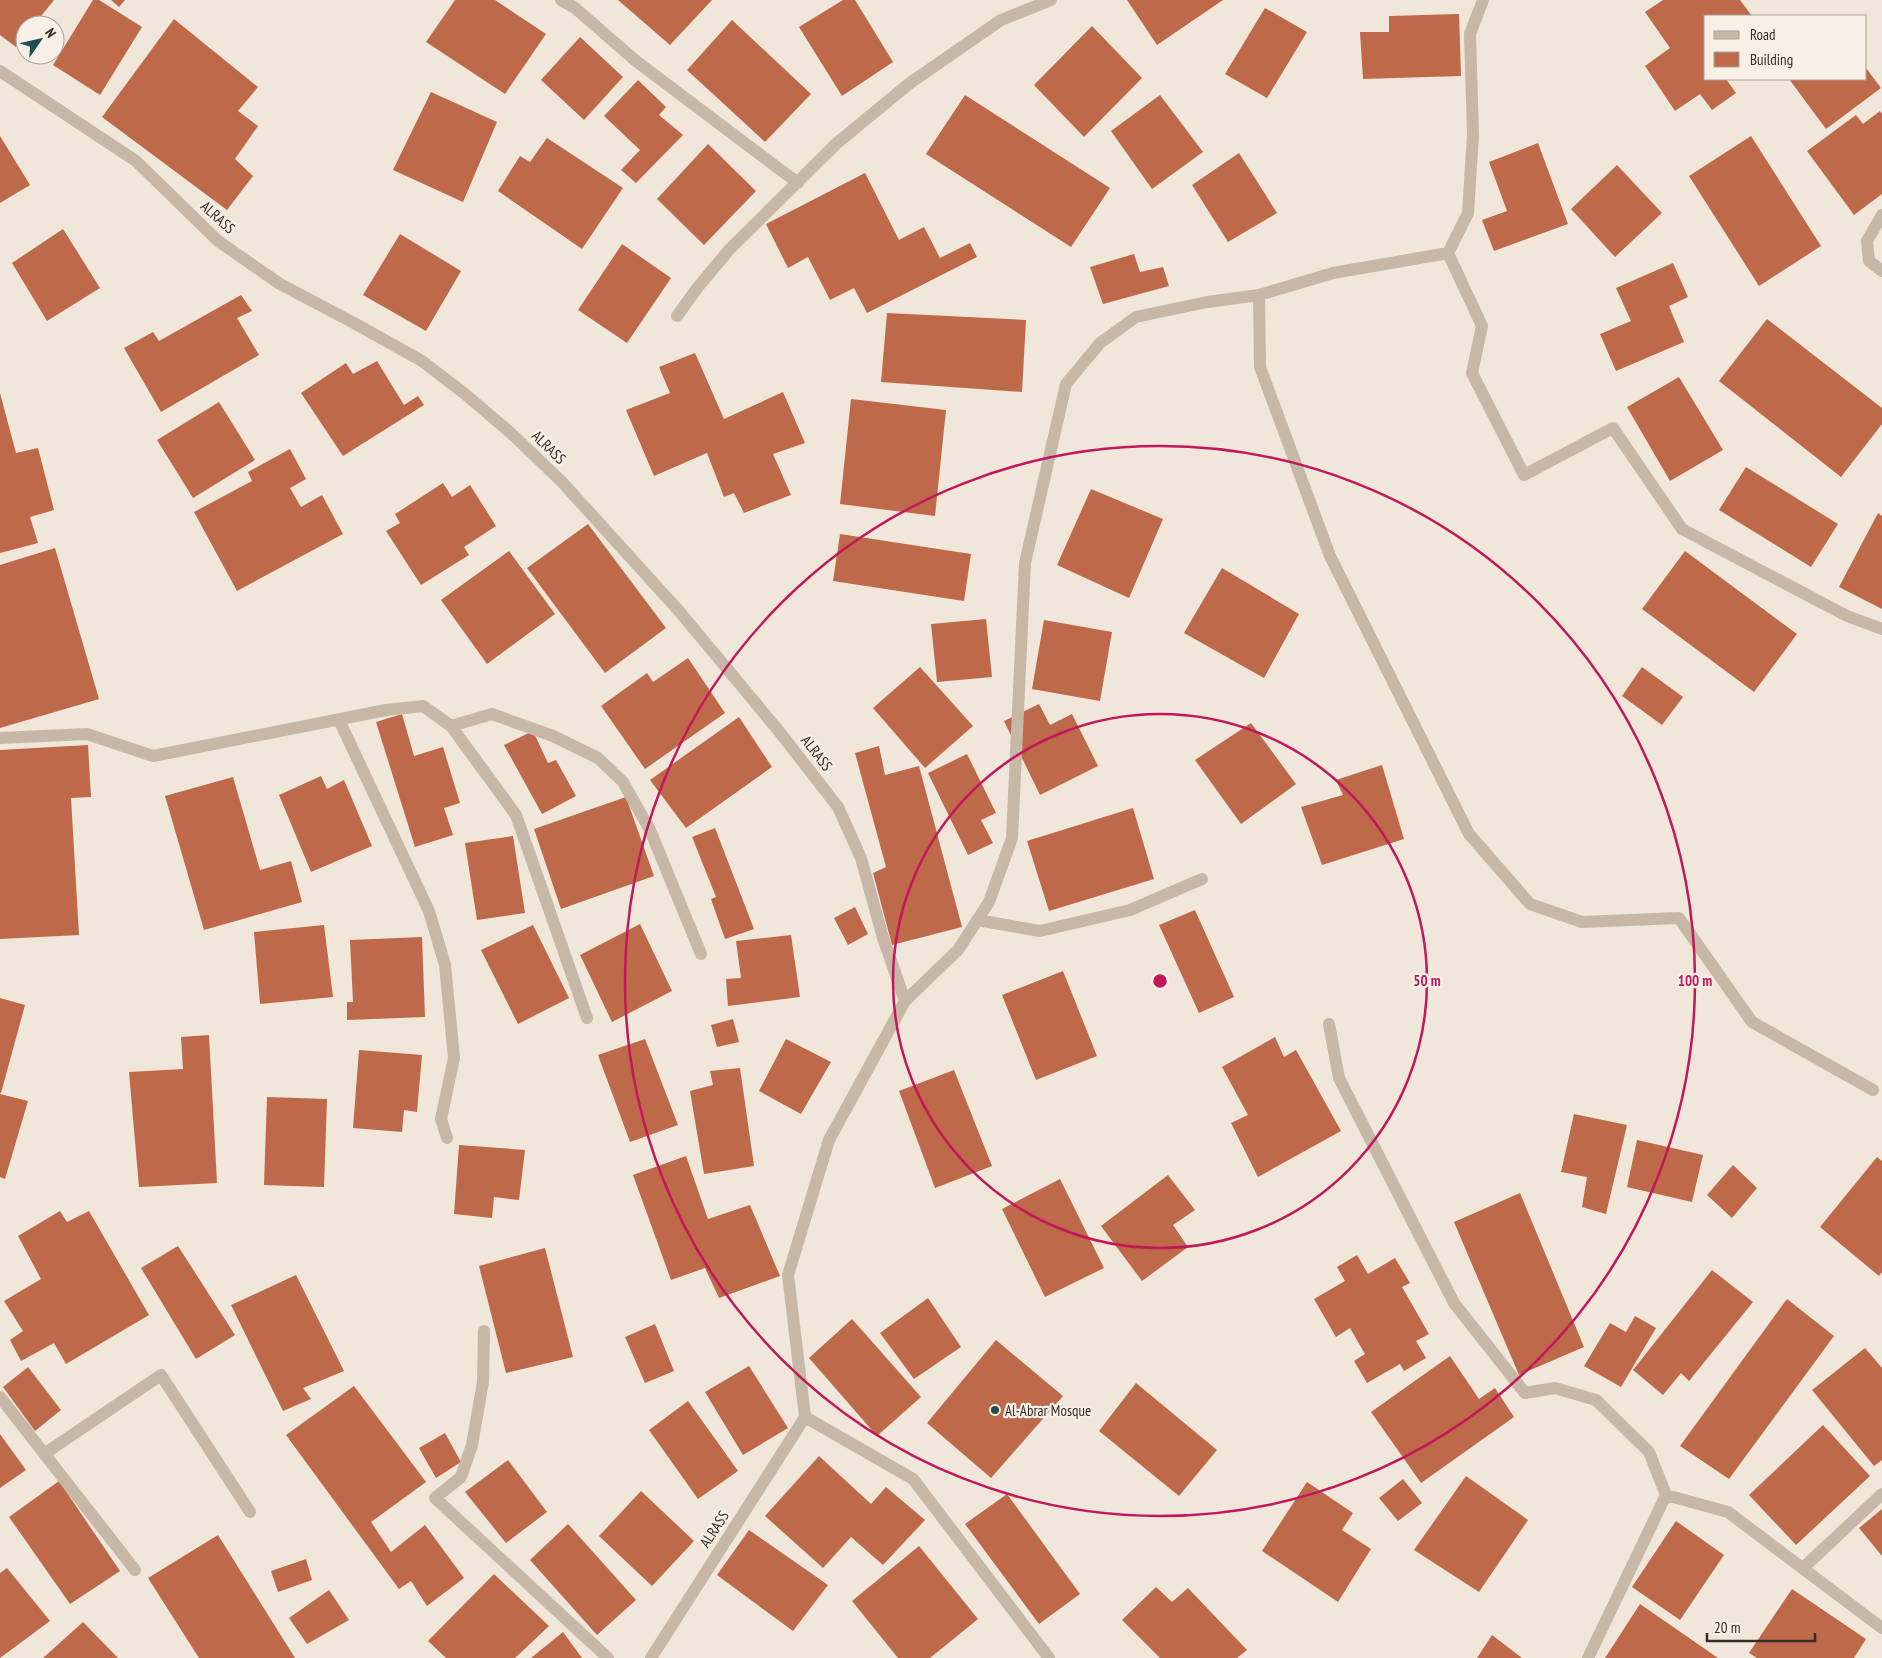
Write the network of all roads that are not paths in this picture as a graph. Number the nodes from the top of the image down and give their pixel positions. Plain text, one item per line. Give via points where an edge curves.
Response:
1 (561, 0) edge
2 (1051, 0) edge
3 (1483, 0) edge
4 (0, 71) edge
5 (798, 183) junction
6 (1882, 216) edge
7 (1448, 253) junction
8 (1882, 271) edge
9 (1259, 295) junction
10 (677, 316) dead end
11 (1882, 629) edge
12 (338, 720) junction
13 (451, 726) junction
14 (0, 738) edge
15 (1202, 879) dead end
16 (977, 920) junction
17 (701, 954) dead end
18 (905, 1001) junction
19 (588, 1018) dead end
20 (1329, 1024) dead end
21 (1873, 1090) dead end
22 (447, 1138) dead end
23 (484, 1331) dead end
24 (0, 1397) edge
25 (805, 1418) junction
26 (44, 1454) junction
27 (1882, 1494) edge
28 (1666, 1495) junction
29 (250, 1512) dead end
30 (1803, 1568) junction
31 (135, 1570) dead end
32 (1882, 1628) edge
33 (608, 1658) edge
34 (651, 1658) edge
35 (1049, 1658) edge
36 (1588, 1658) edge

1 - 5 street
2 - 5 street via 1002,20 910,82 838,143
3 - 7 street via 1470,34 1473,135 1468,213
4 - 18 street, ALRASS via 136,161 218,241 280,284 422,362 513,435 562,482 679,611 838,806 861,858
5 - 10 street via 729,250
6 - 8 street via 1867,240 1869,261
7 - 9 street via 1333,273
7 - 11 street via 1482,326 1472,373 1524,475 1613,428 1682,528 1846,616
9 - 16 street via 1136,317 1100,343 1066,384 1025,563 1012,838 989,902
9 - 21 street via 1260,367 1330,556 1469,834 1530,904 1582,922 1679,918 1752,1022
12 - 13 street via 423,706
12 - 14 street via 153,756 87,734
12 - 22 street via 429,911 445,965 454,1058 441,1119
13 - 17 street via 492,714 553,736 598,758 623,782 650,830
13 - 19 street via 516,815
15 - 16 street via 1130,910 1040,931
16 - 18 street via 958,950
18 - 25 street via 829,1140 788,1276
20 - 28 street via 1339,1078 1454,1303 1525,1393 1554,1388 1596,1400 1649,1452
23 - 33 street via 483,1382 472,1445 461,1477 435,1498
24 - 26 street
25 - 34 street, ALRASS
25 - 35 street via 913,1479
26 - 29 street via 161,1375
26 - 31 street
27 - 30 street
28 - 30 street via 1728,1512
28 - 36 street
30 - 32 street

